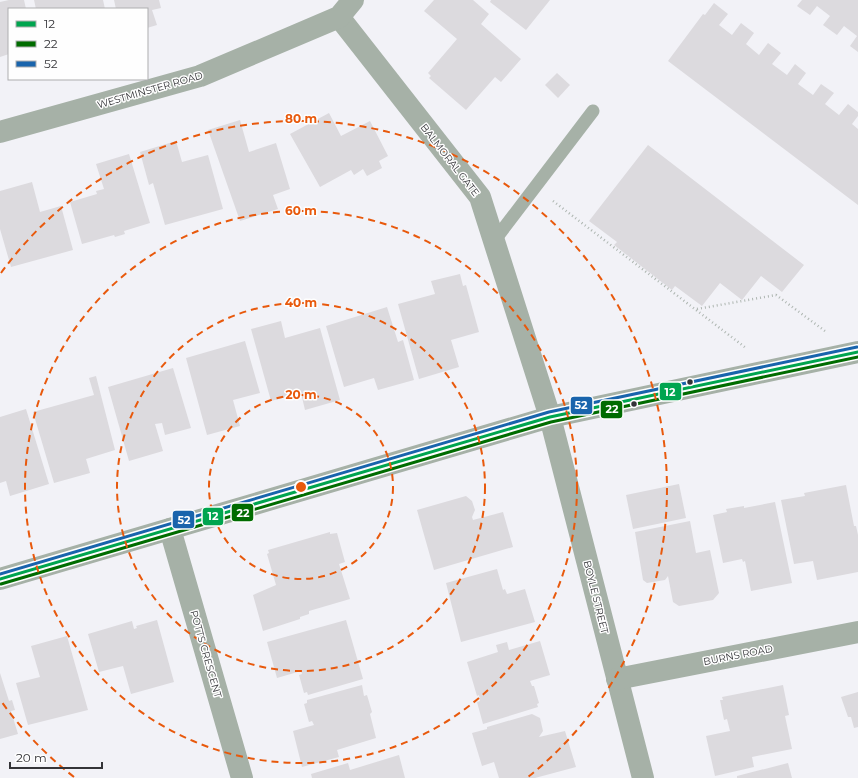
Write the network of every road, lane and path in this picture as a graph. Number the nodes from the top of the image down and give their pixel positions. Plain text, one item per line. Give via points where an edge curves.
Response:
1 (353, 0) edge
2 (339, 16) junction
3 (593, 111) dead end
4 (0, 132) edge
5 (535, 187) junction
6 (494, 240) junction
7 (696, 310) junction
8 (856, 352) edge
9 (775, 370) junction
10 (550, 417) junction
11 (170, 529) junction
12 (0, 579) edge
13 (858, 632) edge
14 (617, 679) junction
15 (242, 778) edge
16 (643, 778) edge

1 - 2 street
2 - 4 street, WESTMINSTER ROAD via 200,76
2 - 6 street, BALMORAL GATE via 480,197
3 - 5 lane
5 - 6 lane
5 - 7 path
6 - 10 street, BALMORAL GATE
7 - 8 path via 776,295
7 - 9 path
8 - 9 street
9 - 10 street
10 - 11 street
10 - 14 street, BOYLE STREET
11 - 12 street
11 - 15 street, POTTS CRESCENT
13 - 14 street, BURNS ROAD
14 - 16 street, BOYLE STREET

